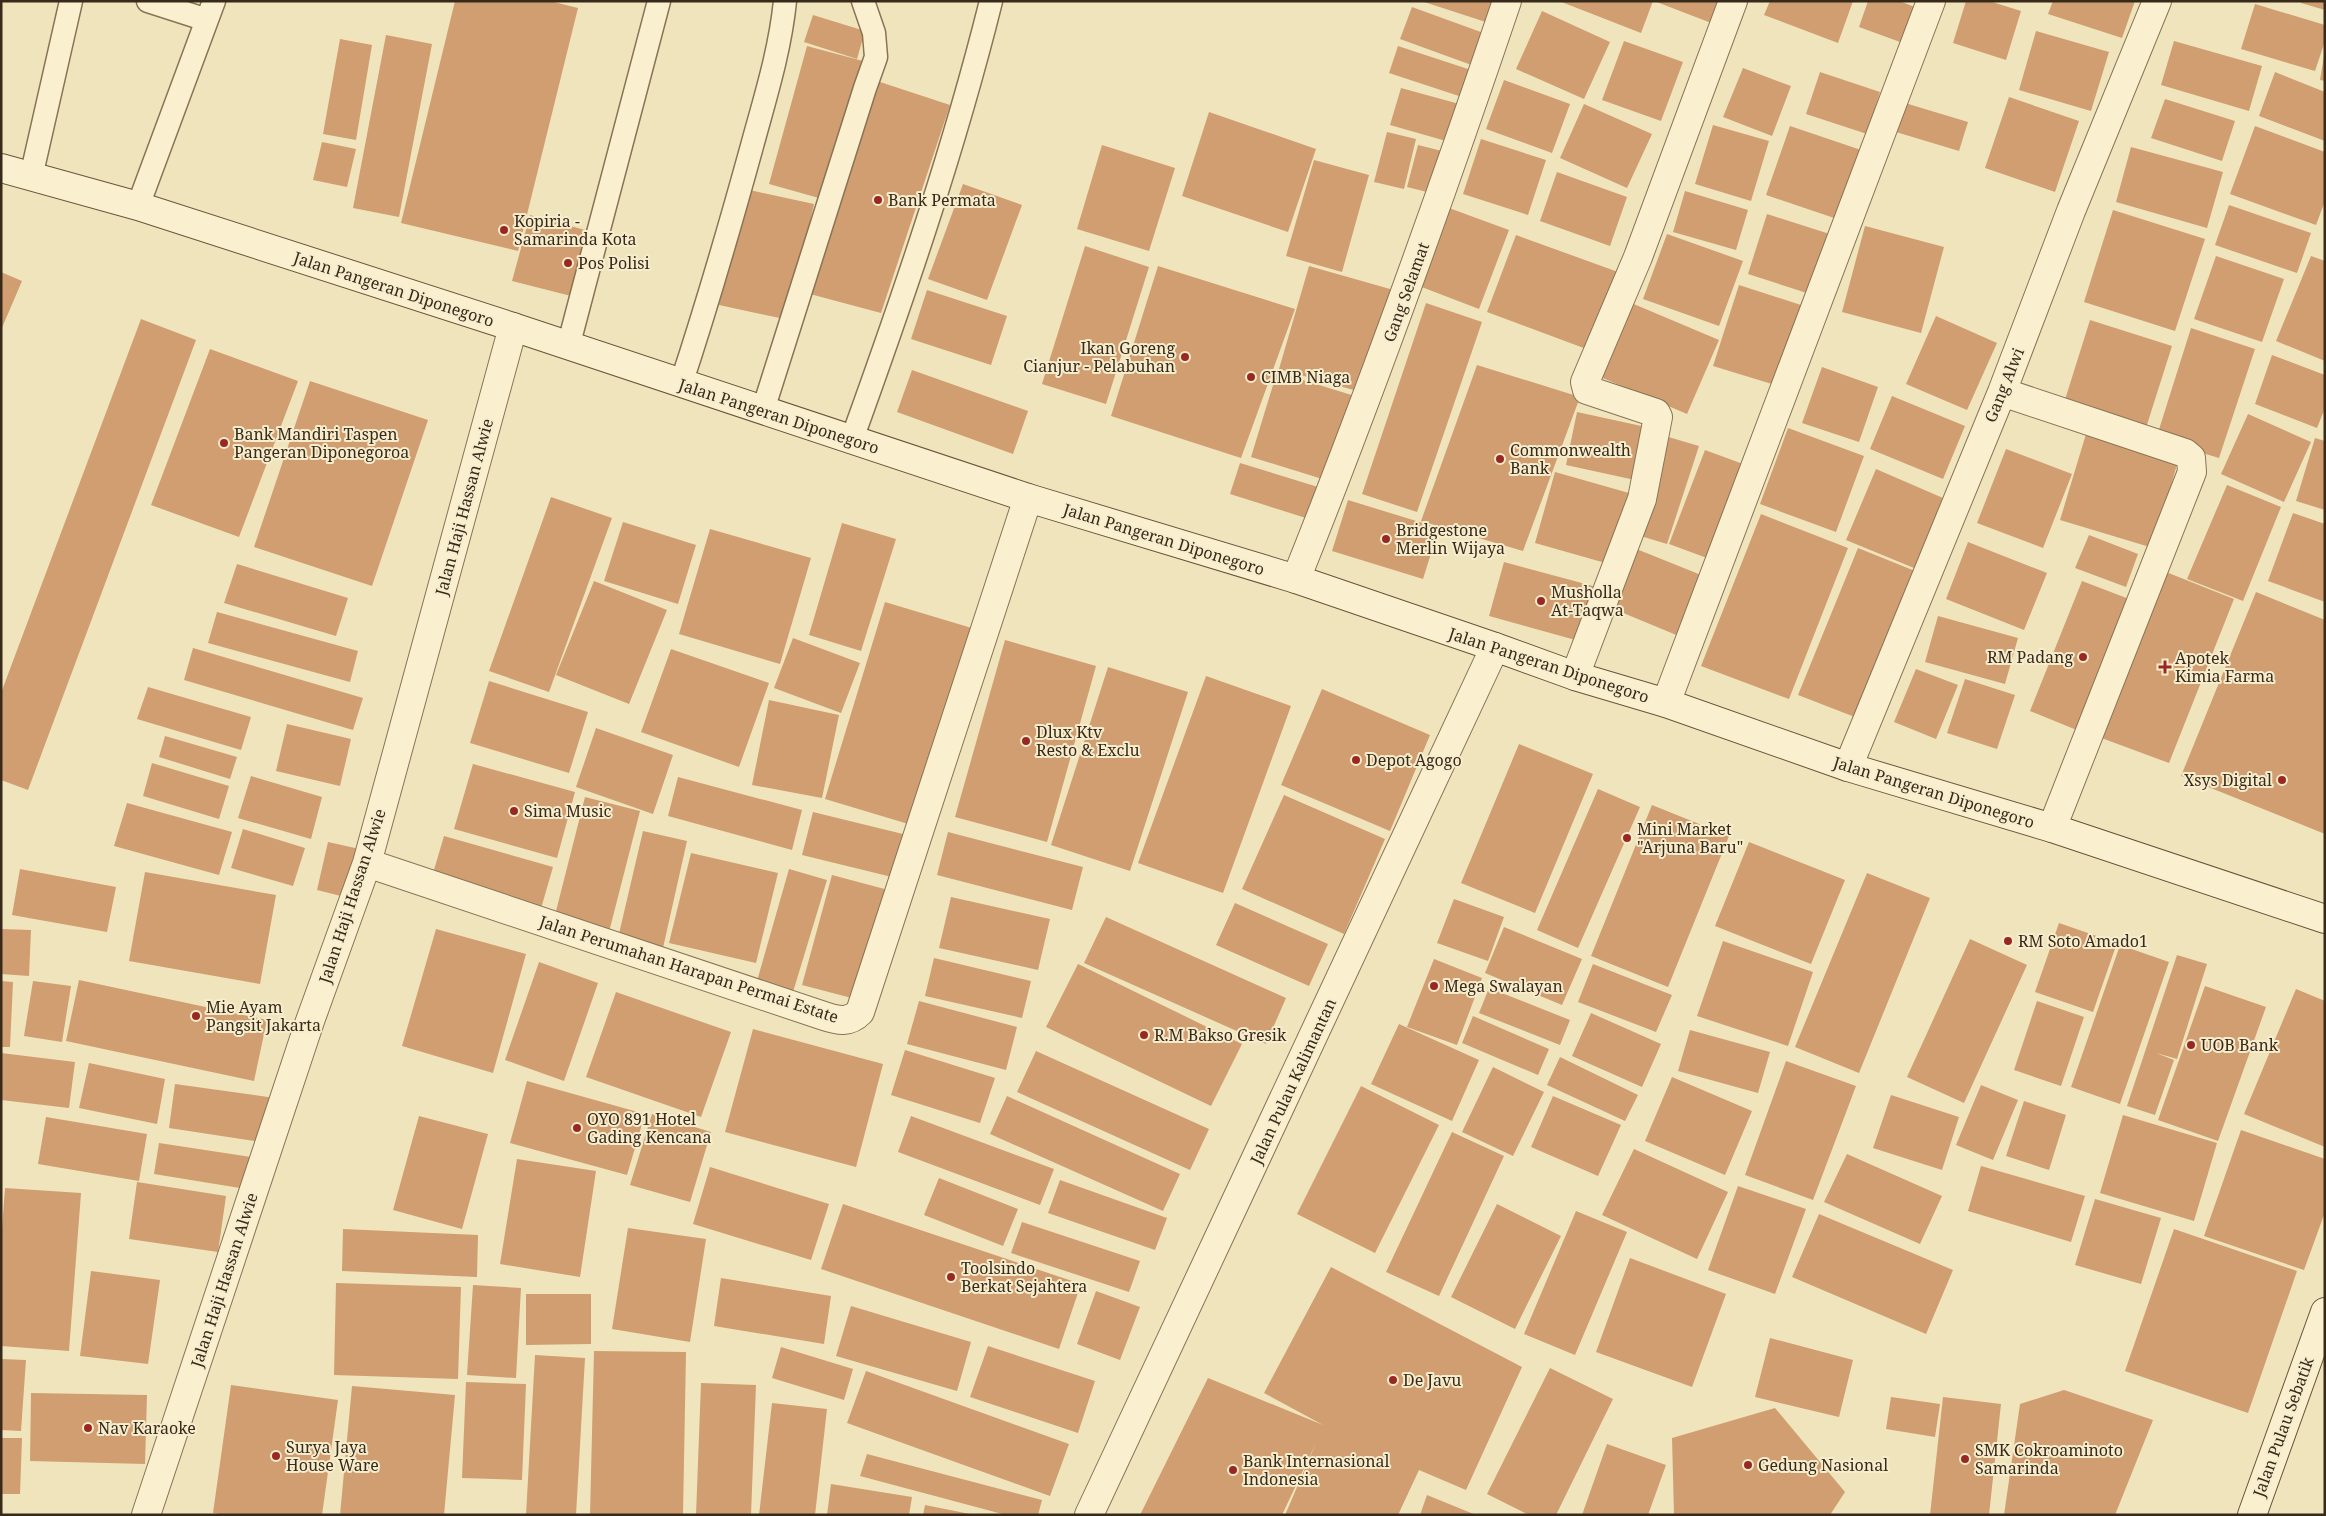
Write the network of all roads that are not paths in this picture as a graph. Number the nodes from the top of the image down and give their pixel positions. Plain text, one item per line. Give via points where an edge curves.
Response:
1 (71, 1) edge
2 (148, 1) edge
3 (659, 1) edge
4 (785, 1) edge
5 (863, 1) edge
6 (991, 1) edge
7 (1507, 1) edge
8 (1733, 1) edge
9 (1932, 1) edge
10 (2157, 1) edge
11 (210, 10) edge
12 (1, 168) edge
13 (31, 177) junction
14 (138, 206) junction
15 (513, 327) junction
16 (568, 346) junction
17 (681, 384) junction
18 (2002, 392) junction
19 (763, 410) junction
20 (852, 439) junction
21 (1028, 498) junction
22 (1296, 579) junction
23 (1495, 647) junction
24 (1575, 676) junction
25 (1666, 703) junction
26 (1848, 767) junction
27 (2052, 828) junction
28 (367, 863) junction
29 (2325, 919) edge
30 (2325, 1312) edge
31 (146, 1515) edge
32 (1089, 1515) edge
33 (2252, 1515) edge

1 - 13 lane
2 - 11 lane
3 - 16 lane
4 - 17 lane via 774,67 732,221
5 - 19 lane via 874,33 876,57
6 - 20 lane via 972,79 905,294
7 - 22 street, Gang Selamat via 1360,420
8 - 24 street via 1638,256 1585,382 1587,390 1656,413 1658,417 1642,499
9 - 25 street
10 - 18 street, Gang Alwi via 2071,211
11 - 14 lane
12 - 13 street, Jalan Pangeran Diponegoro
13 - 14 street, Jalan Pangeran Diponegoro
14 - 15 street, Jalan Pangeran Diponegoro
15 - 16 street, Jalan Pangeran Diponegoro
15 - 28 street, Jalan Haji Hassan Alwie
16 - 17 street, Jalan Pangeran Diponegoro
17 - 19 street, Jalan Pangeran Diponegoro
18 - 26 street, Gang Alwi
18 - 27 street via 2185,453 2191,458 2192,472
19 - 20 street, Jalan Pangeran Diponegoro
20 - 21 street, Jalan Pangeran Diponegoro
21 - 22 street, Jalan Pangeran Diponegoro
21 - 28 street, Jalan Perumahan Harapan Permai Estate via 860,1012 854,1019 840,1021
22 - 23 street, Jalan Pangeran Diponegoro
23 - 24 street, Jalan Pangeran Diponegoro
23 - 32 street, Jalan Pulau Kalimantan
24 - 25 street, Jalan Pangeran Diponegoro
25 - 26 street, Jalan Pangeran Diponegoro
26 - 27 street, Jalan Pangeran Diponegoro
27 - 29 street, Jalan Pangeran Diponegoro
28 - 31 street, Jalan Haji Hassan Alwie via 310,1021
30 - 33 street, Jalan Pulau Sebatik

